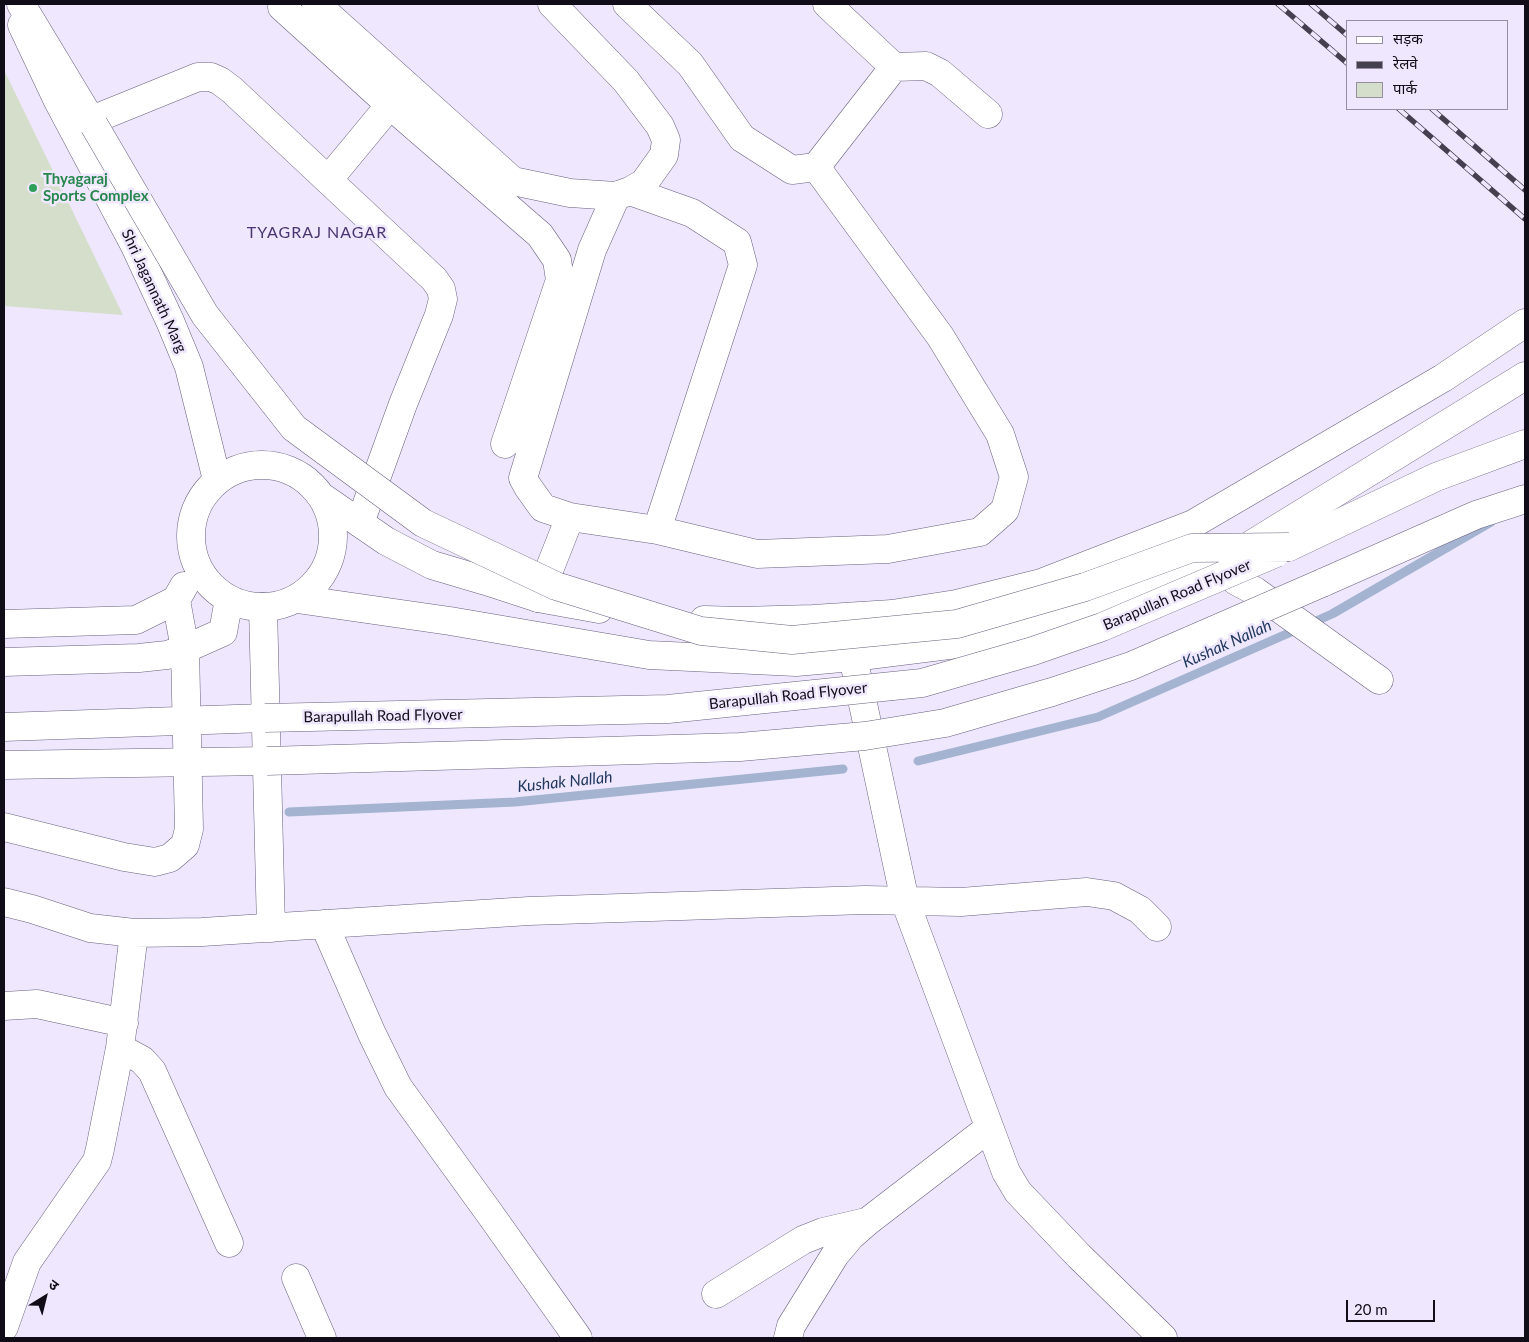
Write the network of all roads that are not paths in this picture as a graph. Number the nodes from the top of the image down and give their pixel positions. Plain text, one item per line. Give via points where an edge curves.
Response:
1 (12, 4) edge
2 (20, 4) edge
3 (316, 4) edge
4 (552, 4) edge
5 (627, 4) edge
6 (827, 4) edge
7 (282, 7) dead end
8 (894, 67) junction
9 (390, 105) junction
10 (988, 114) dead end
11 (93, 122) junction
12 (816, 167) junction
13 (328, 180) junction
14 (623, 193) junction
15 (1525, 323) edge
16 (1525, 376) edge
17 (505, 444) dead end
18 (1525, 444) edge
19 (217, 480) junction
20 (322, 497) junction
21 (1525, 499) edge
22 (570, 517) junction
23 (360, 523) junction
24 (1193, 524) junction
25 (657, 530) junction
26 (1289, 547) junction
27 (197, 565) junction
28 (1218, 565) junction
29 (538, 598) junction
30 (229, 599) junction
31 (297, 599) junction
32 (176, 600) junction
33 (263, 607) junction
34 (4, 624) edge
35 (185, 649) junction
36 (853, 657) junction
37 (4, 662) edge
38 (1379, 680) dead end
39 (4, 727) edge
40 (4, 765) edge
41 (4, 827) edge
42 (905, 901) junction
43 (4, 902) edge
44 (324, 924) junction
45 (1158, 927) dead end
46 (271, 928) junction
47 (134, 933) junction
48 (4, 1006) edge
49 (122, 1035) junction
50 (989, 1128) junction
51 (867, 1222) junction
52 (229, 1243) dead end
53 (296, 1278) dead end
54 (716, 1294) dead end
55 (4, 1327) edge
56 (322, 1338) edge
57 (578, 1338) edge
58 (788, 1338) edge
59 (1163, 1338) edge

1 - 19 main road, Shri Jagannath Marg via 170,321 189,367
2 - 11 main road
3 - 14 main road via 513,181 570,193
4 - 14 main road via 626,81 660,126 666,140 664,155 644,184
5 - 12 main road via 690,64 742,138 792,170
6 - 8 main road
7 - 9 main road
8 - 10 main road via 926,66 940,73
8 - 12 main road
9 - 13 main road
9 - 17 main road via 540,235 557,260 560,280
11 - 13 main road via 198,77 211,77 232,90
11 - 26 main road, bridge via 205,315 294,428 423,523 556,586 701,631 792,640 957,624 1085,587 1192,548
12 - 25 main road via 940,336 1000,434 1014,477 1005,510 980,532 888,549 757,554
13 - 23 main road via 434,279 443,300
14 - 22 main road via 592,250 523,478 543,508
14 - 25 main road via 692,213 737,242 743,265
15 - 24 main road via 1442,378
16 - 28 main road
18 - 26 main road, Barapullah Road Flyover via 1436,477
19 - 20 main road via 238,468 261,465 284,468 305,479
19 - 27 main road via 202,497 192,519 191,543
20 - 23 main road
20 - 31 main road via 331,518 334,542 328,564 316,584
21 - 40 main road, bridge via 1476,515 1131,666 945,723 865,736 740,747
22 - 25 main road
22 - 29 main road
23 - 29 main road via 432,565
24 - 28 main road
24 - 29 main road via 1041,583 956,604 892,614 695,620 605,610
26 - 39 main road, Barapullah Road Flyover, bridge via 1102,627 922,683 668,709
27 - 30 main road via 210,585
27 - 32 main road
28 - 36 main road via 1013,634
28 - 38 main road via 1236,581 1255,591
30 - 33 main road via 251,607
30 - 35 main road via 223,632
31 - 33 main road via 275,607
31 - 36 main road via 649,655 796,662
32 - 34 main road via 136,620
32 - 35 main road
33 - 46 main road, bridge
35 - 37 main road via 139,658
35 - 41 main road via 189,829 185,845 170,858 155,862
36 - 42 main road
42 - 44 main road via 529,911
42 - 45 main road via 961,902 1087,892 1114,896 1140,910
42 - 50 main road
43 - 47 main road via 90,928
44 - 46 main road
44 - 57 main road via 398,1087
46 - 47 main road
47 - 49 main road
48 - 49 main road via 37,1004
49 - 52 main road via 152,1071
49 - 55 main road via 97,1161 27,1262
50 - 51 main road
50 - 59 main road via 1006,1172 1018,1192
51 - 54 main road via 803,1240
51 - 58 main road via 835,1255 791,1326
53 - 56 main road

